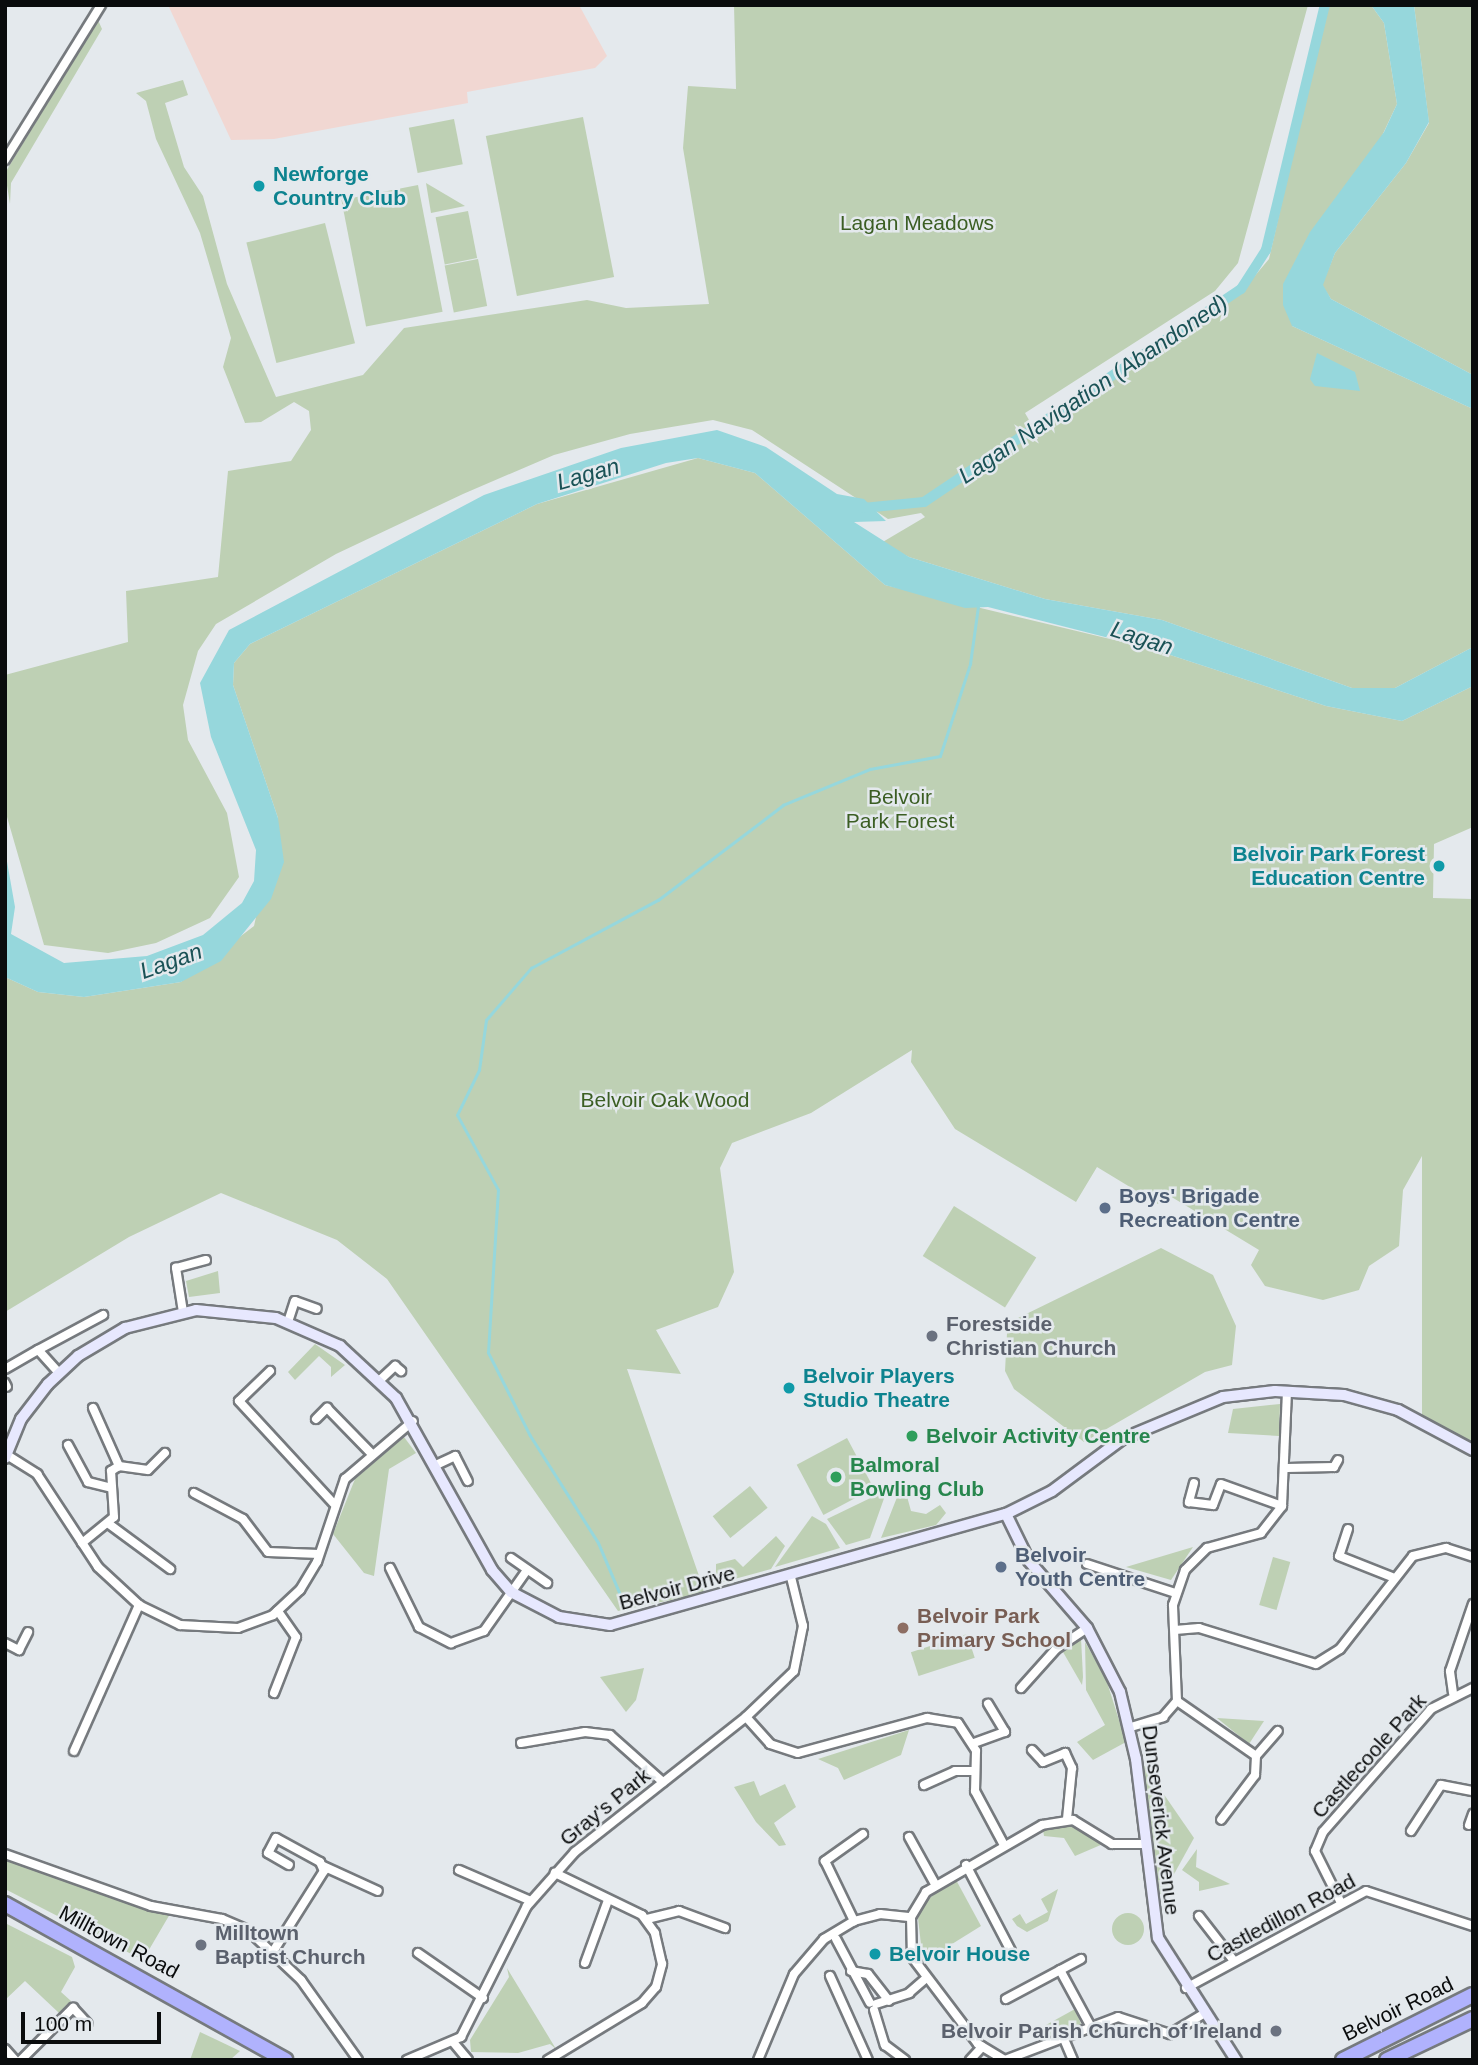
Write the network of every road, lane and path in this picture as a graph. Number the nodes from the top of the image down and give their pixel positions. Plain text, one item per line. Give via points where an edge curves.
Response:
1 (101, 5) edge
2 (5, 160) edge
3 (206, 1259) dead end
4 (317, 1309) dead end
5 (183, 1312) junction
6 (103, 1315) dead end
7 (288, 1322) junction
8 (38, 1350) junction
9 (5, 1369) edge
10 (270, 1371) dead end
11 (401, 1371) dead end
12 (59, 1373) junction
13 (380, 1380) junction
14 (1287, 1392) junction
15 (93, 1408) dead end
16 (316, 1419) dead end
17 (413, 1421) junction
18 (68, 1445) dead end
19 (1473, 1450) edge
20 (370, 1452) junction
21 (165, 1453) dead end
22 (6, 1456) edge
23 (1338, 1460) dead end
24 (436, 1465) junction
25 (119, 1466) junction
26 (1287, 1468) junction
27 (468, 1481) dead end
28 (1194, 1483) dead end
29 (108, 1487) junction
30 (194, 1493) dead end
31 (333, 1503) junction
32 (1282, 1506) junction
33 (1006, 1514) junction
34 (109, 1524) junction
35 (1348, 1530) dead end
36 (82, 1543) junction
37 (319, 1554) junction
38 (1473, 1557) edge
39 (511, 1558) dead end
40 (1087, 1564) dead end
41 (390, 1568) dead end
42 (170, 1569) dead end
43 (527, 1570) junction
44 (791, 1577) junction
45 (1392, 1577) junction
46 (547, 1583) dead end
47 (512, 1592) junction
48 (1175, 1593) junction
49 (1473, 1604) edge
50 (139, 1605) junction
51 (278, 1611) junction
52 (1087, 1628) junction
53 (1175, 1630) junction
54 (28, 1632) dead end
55 (5, 1643) edge
56 (1021, 1688) dead end
57 (1473, 1688) edge
58 (274, 1693) dead end
59 (1453, 1693) junction
60 (1177, 1701) junction
61 (988, 1704) dead end
62 (746, 1717) junction
63 (1131, 1727) junction
64 (1278, 1731) dead end
65 (521, 1743) dead end
66 (974, 1744) junction
67 (1032, 1749) dead end
68 (74, 1751) dead end
69 (1256, 1756) junction
70 (974, 1772) junction
71 (663, 1782) junction
72 (924, 1785) dead end
73 (1473, 1791) edge
74 (1473, 1814) edge
75 (1067, 1819) junction
76 (1221, 1820) dead end
77 (1469, 1825) dead end
78 (1410, 1831) dead end
79 (863, 1834) dead end
80 (909, 1837) dead end
81 (1004, 1844) junction
82 (1145, 1844) junction
83 (5, 1854) edge
84 (289, 1865) dead end
85 (323, 1866) junction
86 (966, 1866) junction
87 (459, 1870) dead end
88 (555, 1873) junction
89 (934, 1884) junction
90 (378, 1891) dead end
91 (608, 1900) junction
92 (531, 1901) junction
93 (1341, 1903) junction
94 (5, 1904) edge
95 (1199, 1916) dead end
96 (911, 1917) junction
97 (647, 1919) junction
98 (854, 1921) junction
99 (1473, 1926) edge
100 (725, 1928) dead end
101 (836, 1939) dead end
102 (274, 1950) junction
103 (1011, 1951) dead end
104 (418, 1953) dead end
105 (1081, 1959) dead end
106 (1234, 1961) junction
107 (584, 1963) dead end
108 (1060, 1970) junction
109 (851, 1971) junction
110 (830, 1976) dead end
111 (925, 1979) junction
112 (1186, 1988) junction
113 (1473, 1995) edge
114 (483, 1998) junction
115 (1006, 1999) dead end
116 (889, 2001) junction
117 (873, 2006) junction
118 (1205, 2013) junction
119 (1473, 2019) edge
120 (87, 2022) dead end
121 (1091, 2027) junction
122 (1064, 2039) junction
123 (453, 2042) junction
124 (982, 2047) junction
125 (5, 2049) edge
126 (15, 2060) edge
127 (21, 2060) edge
128 (285, 2060) edge
129 (358, 2060) edge
130 (407, 2060) edge
131 (468, 2060) edge
132 (548, 2060) edge
133 (758, 2060) edge
134 (868, 2060) edge
135 (905, 2060) edge
136 (970, 2060) edge
137 (1073, 2060) edge
138 (1236, 2060) edge
139 (1343, 2060) edge
140 (1387, 2060) edge

1 - 2 street
3 - 5 street via 176,1268
4 - 7 street via 295,1301
5 - 7 street, Belvoir Drive via 242,1310
5 - 12 street, Belvoir Drive via 125,1328
6 - 8 street
7 - 13 street, Belvoir Drive via 341,1346
8 - 9 street
8 - 12 street
10 - 31 street via 239,1401
11 - 13 street via 395,1366
12 - 22 street, Belvoir Drive via 21,1419
13 - 17 street, Belvoir Drive
14 - 19 street, Belvoir Drive via 1374,1402
14 - 26 street
14 - 33 street, Belvoir Drive via 1223,1397 1171,1414
15 - 25 street
16 - 20 street via 327,1408
17 - 20 street
17 - 24 street, Belvoir Drive
18 - 29 street via 88,1482
20 - 31 street
21 - 25 street via 148,1470
22 - 36 street via 37,1474
23 - 26 street via 1334,1467
24 - 27 street via 454,1456
24 - 47 street, Belvoir Drive via 492,1570
25 - 29 street
26 - 32 street
28 - 32 street via 1189,1502 1213,1505 1221,1484
29 - 34 street via 114,1511
30 - 37 street via 243,1519 268,1552
31 - 37 street
32 - 48 street via 1261,1533 1208,1548 1185,1570
33 - 44 street, Belvoir Drive
33 - 52 street, Dunseverick Avenue via 1029,1560
34 - 36 street
34 - 42 street
35 - 45 street via 1339,1556
36 - 50 street via 110,1581
37 - 51 street via 309,1578
38 - 45 street via 1453,1548 1430,1549
39 - 43 street
40 - 48 street
41 - 47 street via 393,1584 419,1627 451,1643 477,1637
43 - 46 street
43 - 47 street
44 - 47 street, Belvoir Drive via 610,1625 559,1617
44 - 62 street, Gray's Park via 802,1648 793,1671
45 - 53 street via 1339,1649 1316,1664 1199,1628
48 - 53 street
49 - 59 street via 1450,1671
50 - 51 street via 180,1625 212,1630 249,1626
50 - 68 street
51 - 58 street via 296,1637
52 - 56 street via 1056,1648
52 - 63 street, Dunseverick Avenue
53 - 60 street
54 - 55 street via 19,1650
57 - 59 street, Castlecoole Park
59 - 93 street, Castlecoole Park via 1431,1709 1317,1842 1319,1863
60 - 63 street via 1163,1717
60 - 69 street
61 - 66 street via 1005,1732
62 - 66 street via 770,1744 798,1753 939,1717 958,1723
62 - 71 street, Gray's Park
63 - 82 street, Dunseverick Avenue
64 - 69 street
65 - 71 street via 572,1733 610,1735
66 - 70 street
67 - 75 street via 1043,1762 1065,1753 1072,1768
69 - 76 street via 1255,1775
70 - 72 street via 955,1771
70 - 81 street via 975,1791
71 - 88 street, Gray's Park
73 - 78 street via 1441,1785
74 - 77 street
75 - 81 street
75 - 82 street via 1112,1844
79 - 98 street via 825,1861
80 - 89 street
81 - 86 street
82 - 112 street, Dunseverick Avenue via 1158,1938
83 - 102 street via 151,1906 222,1919
84 - 85 street via 268,1853 276,1838
85 - 90 street
85 - 102 street via 297,1920
86 - 89 street
86 - 103 street
87 - 92 street
88 - 91 street
88 - 92 street, Gray's Park
89 - 96 street
91 - 97 street
91 - 107 street
92 - 114 street, Gray's Park
93 - 99 street, Castledillon Road via 1373,1891
93 - 106 street, Castledillon Road
94 - 128 highway, Milltown Road
95 - 106 street
96 - 98 street via 880,1914
96 - 111 street via 912,1957
97 - 100 street via 679,1911
97 - 132 street via 662,1964 650,1996
98 - 133 street via 824,1939 794,1974
101 - 109 street
102 - 129 street
104 - 114 street
105 - 108 street
106 - 112 street, Castledillon Road
108 - 115 street
108 - 121 street
109 - 116 street via 868,1974
109 - 117 street
110 - 134 street
111 - 116 street
111 - 124 street
112 - 118 street, Dunseverick Avenue
113 - 139 highway, Belvoir Road
114 - 123 street, Gray's Park
116 - 117 street
117 - 135 street via 885,2045
118 - 121 street via 1170,2034 1118,2017
118 - 138 street, Dunseverick Avenue
119 - 140 highway, Belvoir Road
120 - 127 street via 73,2008
121 - 122 street
122 - 124 street via 1015,2060
122 - 137 street
123 - 130 street
123 - 131 street
124 - 136 street
125 - 126 street

